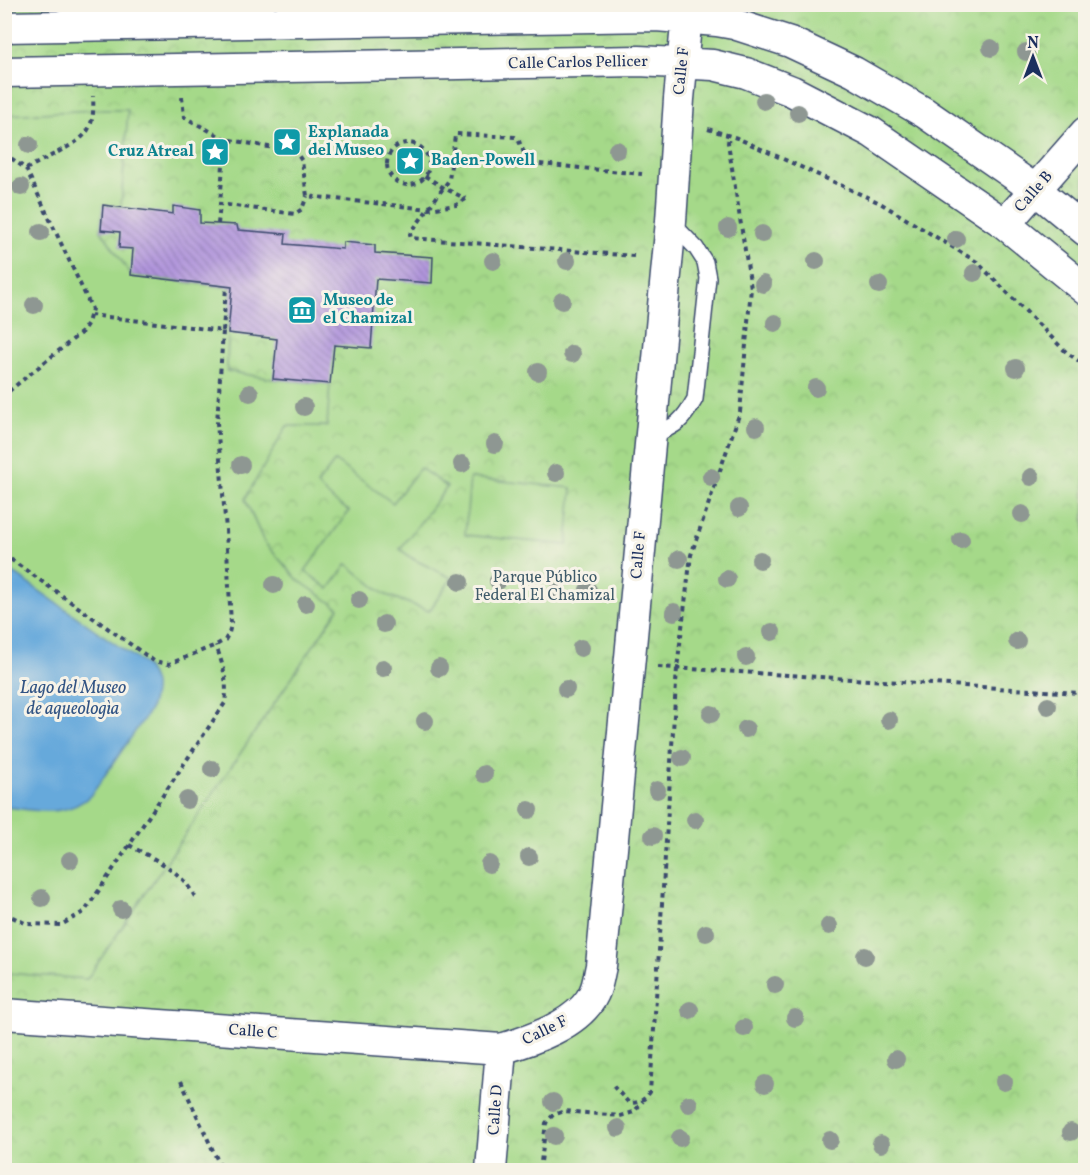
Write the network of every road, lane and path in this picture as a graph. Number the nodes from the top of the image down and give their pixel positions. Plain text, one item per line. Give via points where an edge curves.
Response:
1 (688, 12) edge
2 (4, 27) edge
3 (683, 63) junction
4 (92, 71) junction
5 (4, 72) edge
6 (182, 94) dead end
7 (708, 129) dead end
8 (1086, 132) edge
9 (729, 136) junction
10 (225, 139) junction
11 (4, 153) edge
12 (26, 169) junction
13 (642, 174) dead end
14 (425, 176) junction
15 (444, 188) junction
16 (1036, 190) junction
17 (307, 196) junction
18 (220, 204) junction
19 (429, 209) junction
20 (671, 221) junction
21 (218, 224) dead end
22 (1005, 224) junction
23 (1086, 231) edge
24 (634, 256) dead end
25 (226, 287) dead end
26 (1086, 290) edge
27 (91, 315) junction
28 (223, 331) junction
29 (1086, 366) edge
30 (4, 395) edge
31 (650, 437) junction
32 (4, 553) edge
33 (216, 645) junction
34 (658, 667) dead end
35 (677, 668) junction
36 (1086, 690) edge
37 (129, 845) junction
38 (197, 900) dead end
39 (4, 914) edge
40 (4, 1014) edge
41 (501, 1048) junction
42 (181, 1081) dead end
43 (613, 1086) dead end
44 (644, 1099) junction
45 (222, 1170) edge
46 (491, 1170) edge
47 (540, 1170) edge

1 - 2 street via 656,16
1 - 3 street, Calle F
1 - 16 street via 790,42 854,72 925,113
3 - 4 street, Calle Carlos Pellicer
3 - 20 street, Calle F
3 - 22 street, Calle Carlos Pellicer via 746,73 792,91 871,132
4 - 5 street, Calle Carlos Pellicer
4 - 12 path via 94,110 84,136
6 - 10 path via 184,117
7 - 9 path
8 - 16 street, Calle B
9 - 29 path via 880,203 977,262
9 - 35 path via 751,288 740,412 691,555
10 - 17 path via 296,152 302,161
10 - 18 path
11 - 12 path
12 - 27 path via 88,300
13 - 15 path via 530,163 515,137 456,134 450,176
14 - 14 path via 415,184 395,181 387,170 388,156 397,146 417,146 429,163
14 - 15 path
15 - 19 path
15 - 19 path via 466,199 456,205
16 - 22 street, Calle B
16 - 23 street
17 - 18 path via 302,209 295,214
17 - 19 path
18 - 21 path
19 - 24 path via 411,238
20 - 31 street, Calle F
20 - 31 lane via 696,248 705,262 708,278 695,399 673,427
22 - 26 street, Calle Carlos Pellicer
25 - 28 path
27 - 28 path
27 - 30 path via 82,332
28 - 33 path via 217,423 231,624 225,639
31 - 41 street, Calle F via 601,966 594,992 571,1020 522,1043
32 - 33 path via 154,662 169,664
33 - 37 path via 226,680 225,703
34 - 35 path
35 - 36 path via 1078,693
35 - 44 path via 650,1092
37 - 38 path via 179,876
37 - 39 path via 85,911 61,925 27,924
40 - 41 street, Calle C
41 - 46 street, Calle D
42 - 45 path
43 - 44 path via 629,1103
44 - 47 path via 634,1112 620,1116 564,1111 553,1115 546,1123

